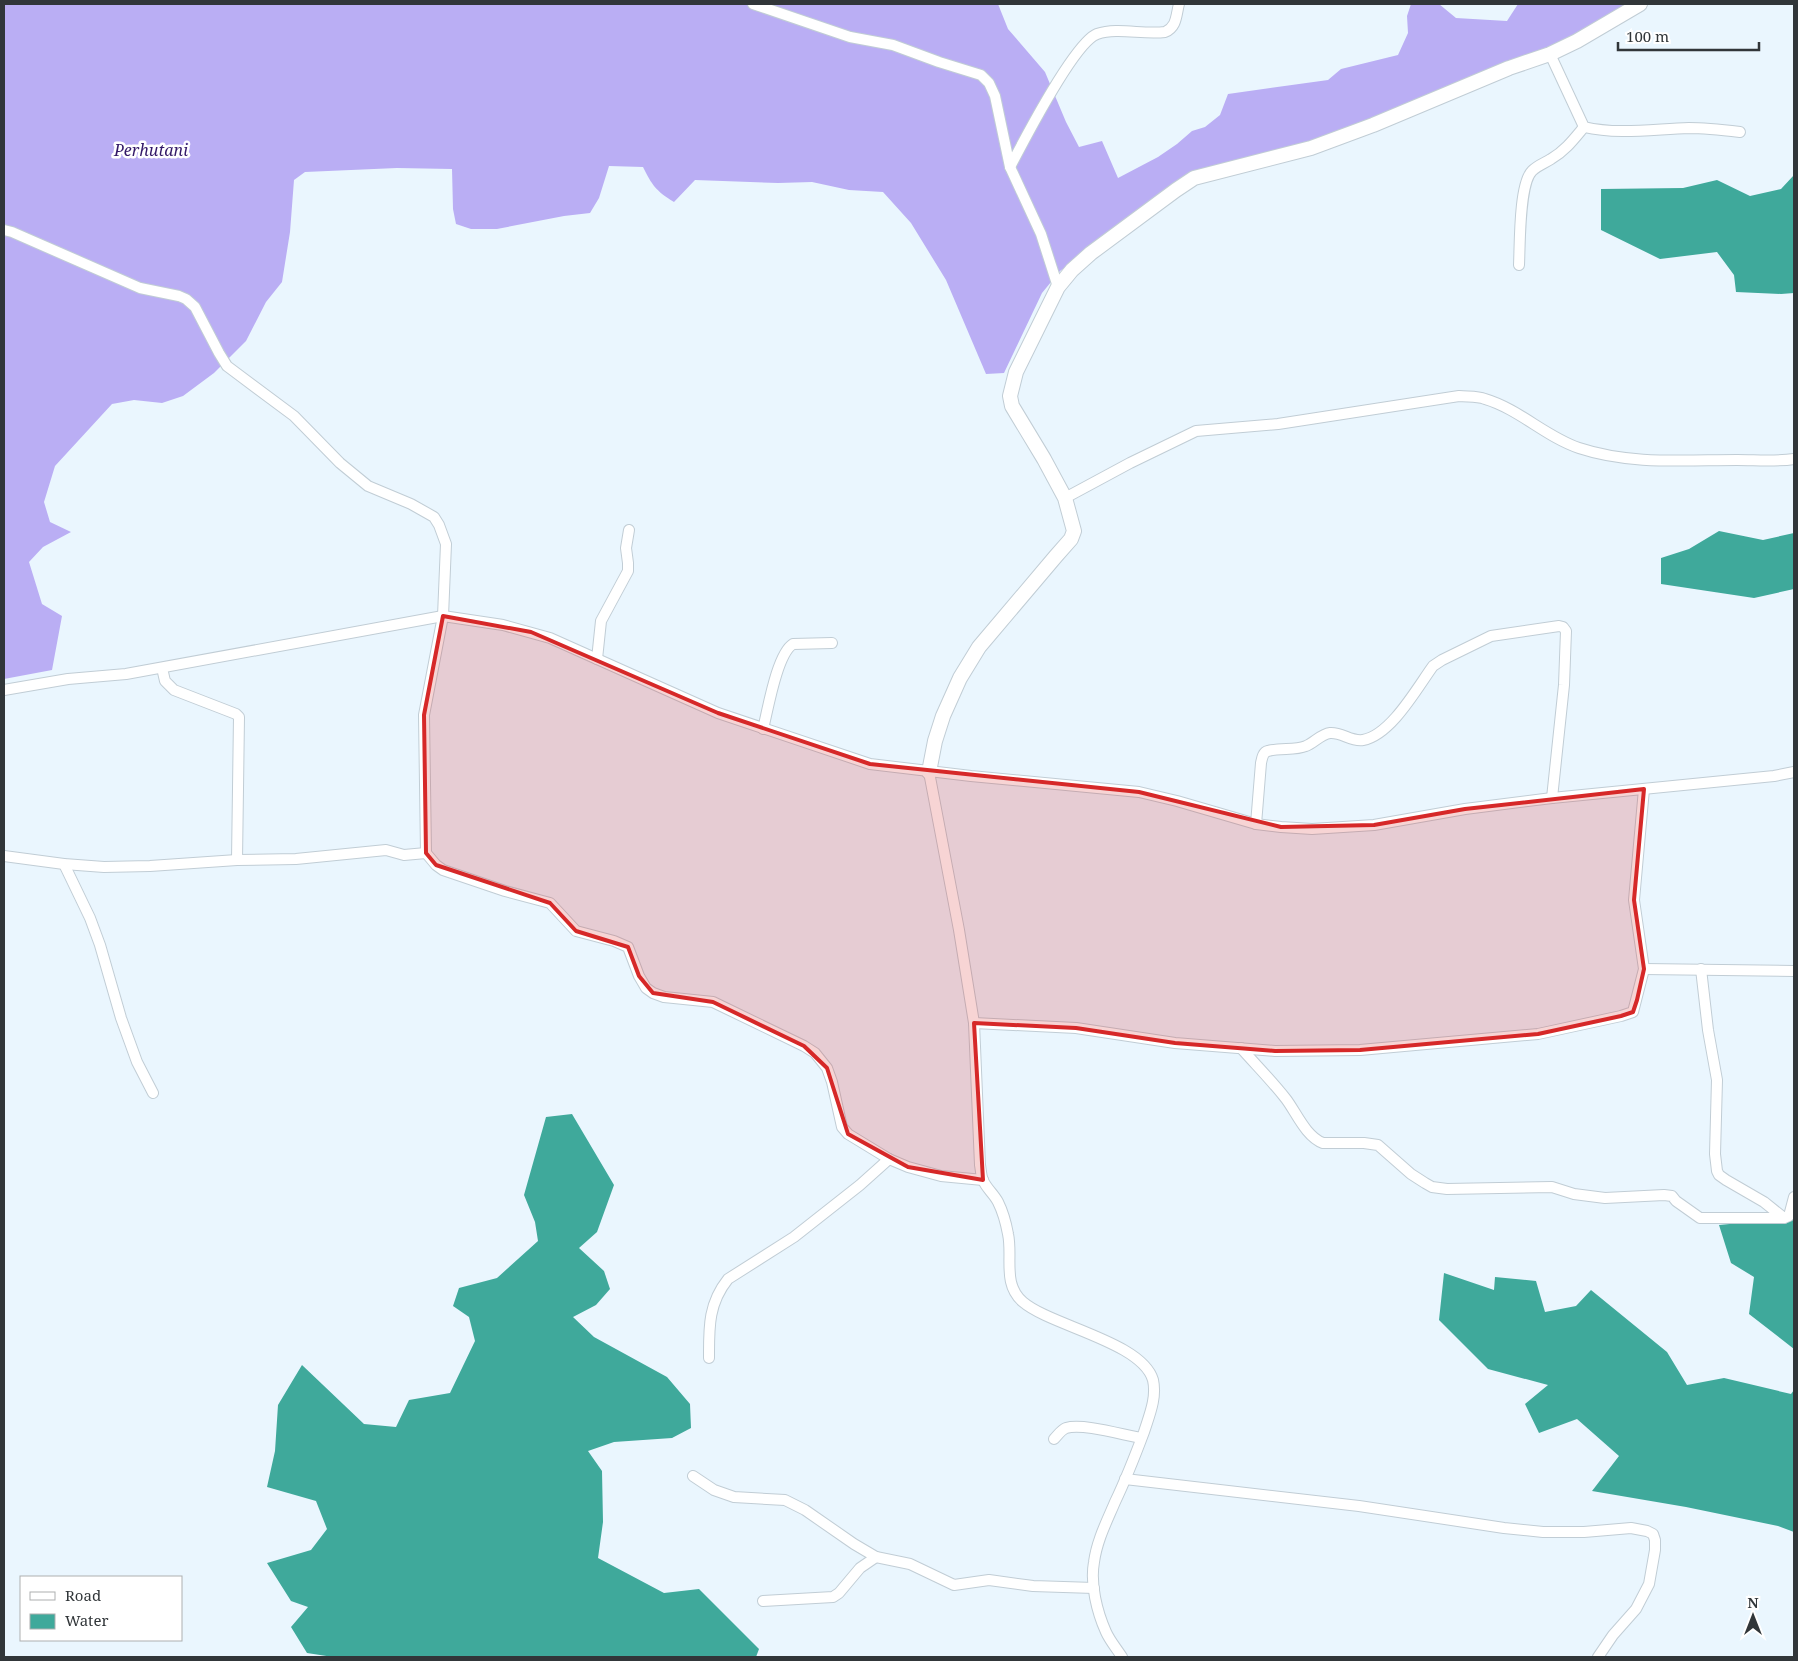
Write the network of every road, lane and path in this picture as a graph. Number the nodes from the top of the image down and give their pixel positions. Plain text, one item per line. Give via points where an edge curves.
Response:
1 (753, 4) edge
2 (1178, 4) edge
3 (1640, 4) edge
4 (1550, 54) junction
5 (1584, 127) junction
6 (1740, 132) dead end
7 (1010, 167) junction
8 (4, 230) edge
9 (1519, 265) dead end
10 (1058, 287) junction
11 (1794, 459) edge
12 (1065, 498) junction
13 (629, 530) dead end
14 (443, 616) junction
15 (832, 643) dead end
16 (597, 659) junction
17 (162, 668) junction
18 (4, 690) edge
19 (763, 729) junction
20 (929, 772) junction
21 (1794, 772) edge
22 (1644, 789) junction
23 (1552, 798) junction
24 (1256, 824) junction
25 (426, 853) junction
26 (4, 856) edge
27 (237, 860) junction
28 (64, 864) junction
29 (1644, 969) junction
30 (1701, 970) junction
31 (1794, 971) edge
32 (974, 1023) junction
33 (1241, 1048) junction
34 (152, 1093) dead end
35 (889, 1159) junction
36 (983, 1180) junction
37 (1794, 1197) edge
38 (1784, 1218) junction
39 (710, 1358) dead end
40 (1141, 1438) junction
41 (1054, 1439) dead end
42 (693, 1476) dead end
43 (1125, 1479) junction
44 (876, 1557) junction
45 (1094, 1588) junction
46 (763, 1601) dead end
47 (1122, 1657) edge
48 (1598, 1657) edge

1 - 7 street via 850,37 894,45 981,74 995,96
2 - 7 street via 1175,23 1165,32 1110,32 1090,37 1068,66
3 - 4 street
4 - 5 street
4 - 10 street via 1311,148 1194,178 1091,253
5 - 6 street via 1616,132 1692,128
5 - 9 street via 1568,146 1526,178
7 - 10 street via 1041,234
8 - 14 street via 140,288 179,296 195,307 227,366 294,416 340,463 368,486 411,504 440,524 446,544
10 - 12 street via 1016,372 1010,396 1012,406
11 - 12 street via 1699,461 1635,459 1600,454 1554,438 1487,399 1459,396 1278,424 1196,431
12 - 20 street via 1074,531 1071,539 979,647 964,670 943,716
13 - 16 street via 626,548 628,571 601,621
14 - 16 street via 531,632
14 - 17 street
14 - 25 street via 424,715
15 - 19 street via 792,644 787,647 778,668
16 - 19 street via 718,714
17 - 18 street
17 - 27 street via 165,681 174,690 239,717
19 - 20 street via 870,764
20 - 24 street via 1139,792
20 - 32 street
21 - 22 street
22 - 23 street
22 - 29 street via 1634,900
23 - 24 street via 1342,828
23 - 24 street via 1564,684 1566,631 1559,626 1491,636 1442,660 1433,666 1387,728 1375,737 1352,740 1330,733 1295,750 1268,751 1261,763
25 - 27 street via 404,855 386,850 296,859
25 - 35 street via 443,870 550,903 576,931 628,947 639,976 646,988 654,993 713,1002 815,1053 827,1068 842,1127
26 - 28 street
27 - 28 street via 150,866
28 - 34 street via 100,944 121,1018
29 - 30 street
29 - 33 street via 1633,1012 1538,1034 1360,1050
30 - 31 street
30 - 38 street via 1717,1080 1717,1171
32 - 33 street via 1076,1028 1175,1043
32 - 36 street
33 - 38 street via 1318,1141 1378,1145 1411,1174 1432,1187 1552,1187 1605,1198 1664,1195 1672,1196 1700,1218
35 - 36 street via 941,1176
35 - 39 street via 794,1237 728,1279 710,1316
36 - 40 street via 1004,1216 1009,1236 1009,1277 1023,1302 1106,1341 1147,1369 1154,1389
37 - 38 street via 1789,1216
40 - 41 street via 1074,1427 1062,1430
40 - 43 street
42 - 44 street via 714,1490 734,1497 785,1500
43 - 45 street via 1098,1542 1093,1564
43 - 48 street via 1359,1506 1543,1532 1631,1528 1647,1531 1655,1540 1649,1584 1636,1609
44 - 45 street via 910,1564 954,1585 989,1580 1034,1586
44 - 46 street via 860,1568 833,1597
45 - 47 street via 1106,1633

